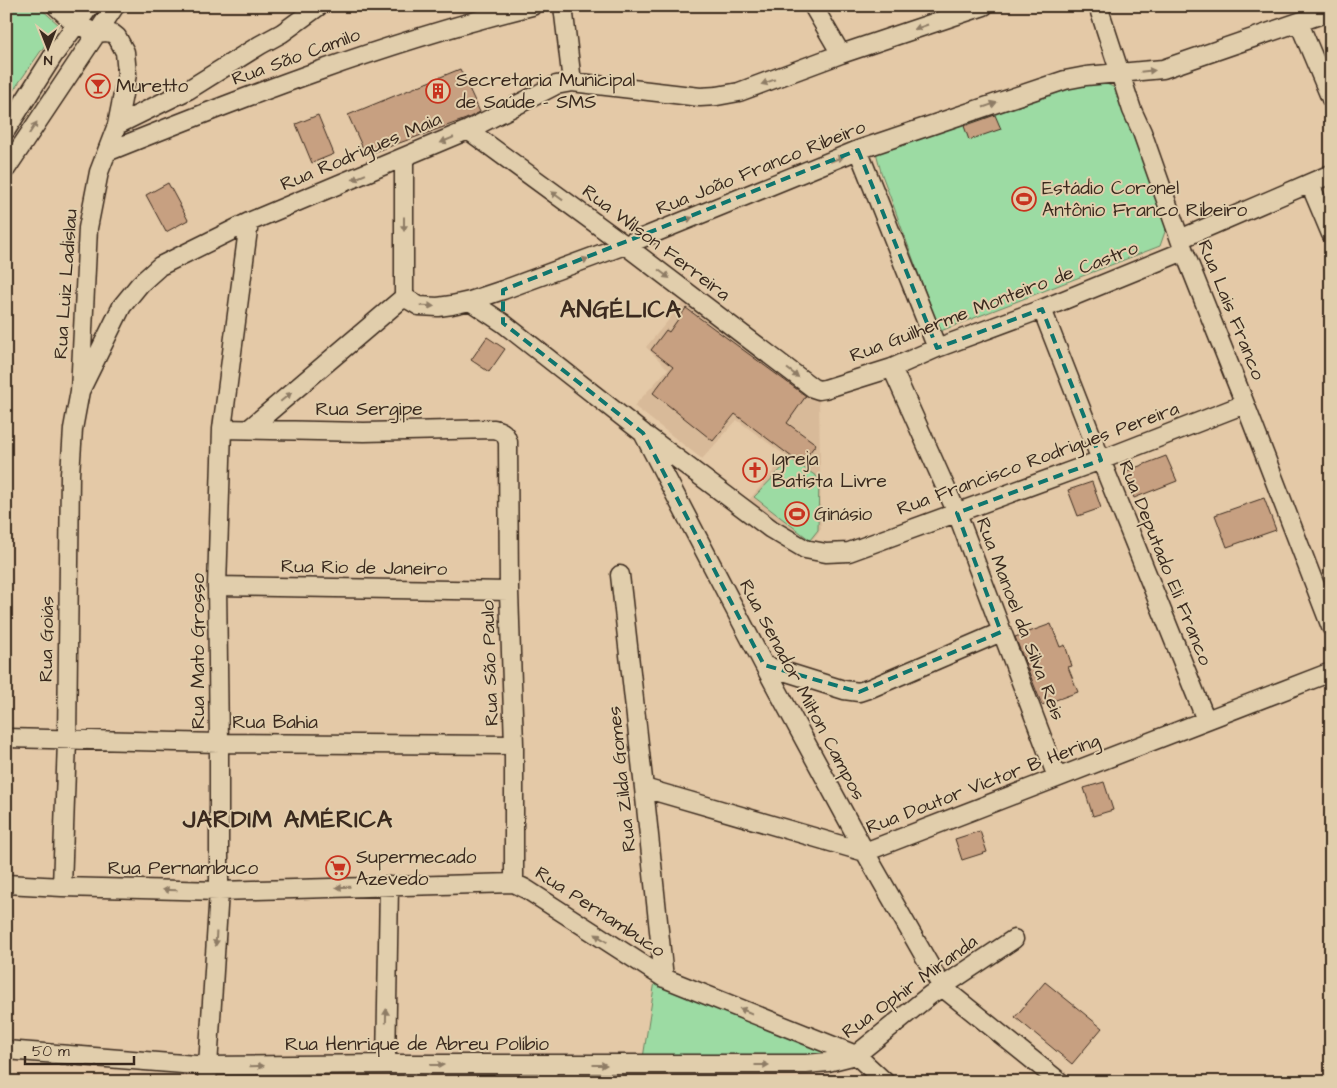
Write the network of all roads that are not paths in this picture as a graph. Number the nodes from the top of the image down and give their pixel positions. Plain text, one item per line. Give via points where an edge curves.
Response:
1 (56, 6) edge
2 (90, 6) edge
3 (115, 6) edge
4 (319, 6) edge
5 (532, 6) edge
6 (563, 6) edge
7 (813, 6) edge
8 (984, 6) edge
9 (1098, 6) edge
10 (1331, 11) edge
11 (1299, 23) junction
12 (77, 25) junction
13 (97, 33) junction
14 (841, 54) junction
15 (1120, 74) junction
16 (572, 82) junction
17 (1331, 99) edge
18 (117, 125) junction
19 (6, 130) edge
20 (468, 130) junction
21 (858, 150) junction
22 (107, 152) junction
23 (404, 158) junction
24 (6, 169) edge
25 (1331, 174) edge
26 (1310, 184) junction
27 (249, 222) junction
28 (1331, 234) edge
29 (625, 245) junction
30 (1182, 245) junction
31 (504, 290) junction
32 (404, 297) junction
33 (470, 301) junction
34 (1042, 309) junction
35 (504, 323) junction
36 (937, 348) junction
37 (892, 368) junction
38 (819, 390) joint
39 (80, 392) junction
40 (1245, 404) junction
41 (249, 429) junction
42 (222, 430) junction
43 (643, 433) junction
44 (508, 442) joint
45 (1101, 460) junction
46 (957, 513) junction
47 (620, 575) dead end
48 (218, 586) junction
49 (509, 591) junction
50 (1331, 627) edge
51 (1001, 632) junction
52 (764, 665) junction
53 (1331, 672) edge
54 (1206, 720) junction
55 (6, 738) edge
56 (67, 740) junction
57 (220, 743) junction
58 (514, 745) junction
59 (1057, 777) junction
60 (644, 788) junction
61 (865, 852) junction
62 (514, 883) junction
63 (389, 886) junction
64 (7, 888) edge
65 (62, 888) junction
66 (219, 891) junction
67 (1014, 939) dead end
68 (664, 978) junction
69 (942, 987) junction
70 (6, 1050) edge
71 (856, 1055) junction
72 (828, 1062) joint
73 (396, 1070) edge
74 (548, 1073) edge
75 (208, 1074) edge
76 (885, 1082) edge
77 (1060, 1082) edge

1 - 12 street
2 - 12 street
3 - 13 street
4 - 18 street via 282,33 188,90
5 - 22 street, Rua São Camilo via 353,59 205,112
6 - 16 street
7 - 14 street
8 -> 14 street, Rua Rodrigues Maia
9 - 15 street, Rua Lais Franco
10 - 11 street, Rua João Franco Ribeiro
15 -> 11 street, Rua João Franco Ribeiro via 1164,69
11 - 17 street
12 - 13 street
12 - 19 street via 53,56
13 - 18 street, Rua Luiz Ladislau via 112,33 125,52 127,74
24 -> 13 street
14 -> 16 street, Rua Rodrigues Maia via 739,92 700,98
21 -> 15 street, Rua João Franco Ribeiro via 1065,80
15 - 30 street, Rua Lais Franco
16 - 20 street, Rua Rodrigues Maia via 556,85
18 - 22 street, Rua Luiz Ladislau
20 -> 23 street, Rua Rodrigues Maia
29 -> 20 street, Rua Wilson Ferreira
29 -> 21 street, Rua João Franco Ribeiro
21 - 36 street
22 - 39 street, Rua Luiz Ladislau via 99,172 88,228
23 -> 27 street, Rua Rodrigues Maia
23 -> 32 street
25 - 26 street, Rua Guilherme Monteiro de Castro
26 - 28 street
26 - 30 street, Rua Guilherme Monteiro de Castro
27 - 39 street, Rua Rodrigues Maia via 160,266 140,284 122,306
27 - 42 street, Rua Mato Grosso
31 -> 29 street, Rua João Franco Ribeiro
29 -> 38 street, Rua Wilson Ferreira
30 - 34 street, Rua Guilherme Monteiro de Castro
30 - 40 street, Rua Lais Franco
31 - 33 street, Rua João Franco Ribeiro
31 - 35 street
32 -> 33 street, Rua João Franco Ribeiro via 418,306 438,307
41 -> 32 street
33 - 35 street, Rua Senador Milton Campos
34 - 36 street, Rua Guilherme Monteiro de Castro
34 - 45 street, Rua Deputado Eli Franco
35 - 43 street, Rua Senador Milton Campos
36 - 37 street, Rua Guilherme Monteiro de Castro
37 - 38 street, Rua Guilherme Monteiro de Castro
37 - 46 street, Rua Manoel da Silva Reis
39 - 56 street, Rua Goiás via 70,474
40 - 45 street, Rua Francisco Rodrigues Pereira
40 - 50 street, Rua Lais Franco
41 - 42 street, Rua Sergipe
41 - 44 street, Rua Sergipe via 364,432 494,429 501,430
42 - 48 street, Rua Mato Grosso
43 - 46 street, Rua Francisco Rodrigues Pereira via 771,529 805,549 826,553 849,552
43 - 52 street, Rua Senador Milton Campos
44 - 49 street, Rua São Paulo
45 - 46 street, Rua Francisco Rodrigues Pereira
45 - 54 street, Rua Deputado Eli Franco
46 - 51 street, Rua Manoel da Silva Reis
47 - 60 street, Rua Zilda Gomes
48 - 49 street, Rua Rio de Janeiro
48 - 57 street, Rua Mato Grosso
49 - 58 street, Rua São Paulo
51 - 52 street via 859,692
51 - 59 street, Rua Manoel da Silva Reis
52 - 61 street, Rua Senador Milton Campos
53 - 54 street, Rua Doutor Victor B Hering
54 - 59 street, Rua Doutor Victor B Hering
55 - 56 street, Rua Bahia
56 - 57 street, Rua Bahia
56 - 65 street, Rua Goiás
57 - 58 street, Rua Bahia
57 - 66 street, Rua Mato Grosso
58 - 62 street, Rua São Paulo
59 - 61 street, Rua Doutor Victor B Hering
60 - 61 street, Rua Doutor Victor B Hering
60 - 68 street, Rua Zilda Gomes
61 - 69 street, Rua Senador Milton Campos
62 - 63 street, Rua Pernambuco
68 -> 62 street, Rua Pernambuco
63 -> 66 street, Rua Pernambuco
73 -> 63 street
64 - 65 street, Rua Pernambuco
66 -> 65 street, Rua Pernambuco
66 -> 75 street, Rua Mato Grosso
67 - 69 street, Rua Ophir Miranda
71 -> 68 street, Rua Pernambuco
69 - 71 street, Rua Ophir Miranda
69 - 77 street, Rua Senador Milton Campos
70 - 75 street, Rua Henrique de Abreu Políbio
71 - 72 street, Rua Ophir Miranda
71 - 76 street
74 -> 72 street, Rua Henrique de Abreu Políbio
73 -> 74 street, Rua Henrique de Abreu Políbio
75 -> 73 street, Rua Henrique de Abreu Políbio

